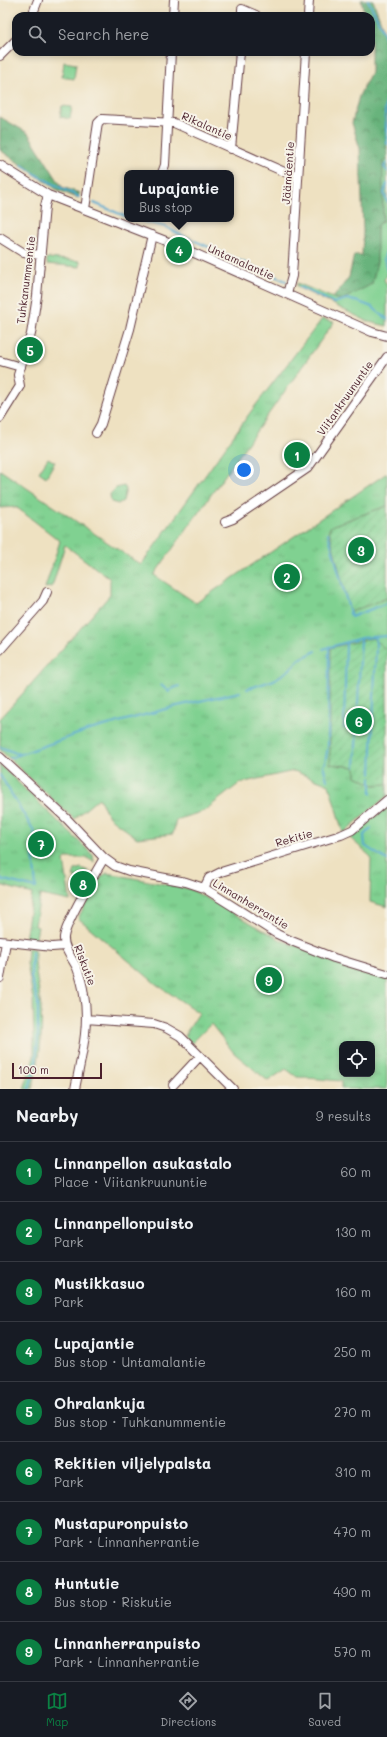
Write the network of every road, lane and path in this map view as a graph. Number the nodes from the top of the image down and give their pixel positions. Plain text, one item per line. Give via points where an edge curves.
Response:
1 (38, 0) edge
2 (174, 0) edge
3 (309, 0) edge
4 (34, 12) edge
5 (173, 12) edge
6 (242, 12) edge
7 (249, 12) edge
8 (308, 12) edge
9 (12, 44) edge
10 (0, 56) edge
11 (171, 56) edge
12 (240, 56) edge
13 (306, 56) edge
14 (167, 122) junction
15 (230, 149) junction
16 (0, 165) edge
17 (163, 170) edge
18 (298, 178) junction
19 (48, 195) junction
20 (85, 209) junction
21 (152, 235) junction
22 (0, 238) edge
23 (41, 255) junction
24 (287, 294) junction
25 (387, 336) edge
26 (387, 357) edge
27 (0, 361) edge
28 (20, 367) junction
29 (0, 418) edge
30 (96, 433) dead end
31 (225, 522) dead end
32 (47, 592) dead end
33 (0, 650) edge
34 (0, 757) edge
35 (387, 800) edge
36 (104, 858) junction
37 (204, 888) junction
38 (3, 942) edge
39 (66, 946) junction
40 (387, 974) edge
41 (0, 978) edge
42 (86, 1019) junction
43 (200, 1056) junction
44 (173, 1085) dead end
45 (75, 1089) edge
46 (233, 1089) edge

1 - 4 street
2 - 5 street
3 - 8 street
6 - 7 street via 242,9
9 - 10 street
11 - 14 street
12 - 15 street
13 - 18 street, Jäämäentie
14 - 15 street, Rikalantie
14 - 17 street
14 - 20 street, Rikalantie via 100,120
15 - 18 street, Rikalantie
16 - 19 street, Untamalantie
18 - 24 street, Jäämäentie via 292,276
19 - 20 street, Untamalantie
19 - 23 street, Tuhkanummentie
20 - 21 street, Untamalantie
21 - 24 street, Untamalantie
21 - 30 street via 130,329
22 - 23 street via 24,253
23 - 28 street, Tuhkanummentie via 32,328
24 - 25 street, Untamalantie via 372,332
26 - 31 street, Viitankruununtie via 308,468
27 - 28 street
28 - 29 street, Tuhkanummentie via 20,389
32 - 33 street via 43,601
34 - 36 street, Linnanherrantie via 68,819
35 - 37 street, Rekitie via 346,833 213,875
36 - 37 street, Linnanherrantie via 124,870
36 - 39 street, Riskutie via 66,928
37 - 40 street, Linnanherrantie via 294,942 334,958
38 - 39 street
38 - 41 street
39 - 42 street, Riskutie via 81,980
42 - 43 street via 161,1026 180,1036
42 - 45 street, Riskutie
43 - 44 street
43 - 46 street

